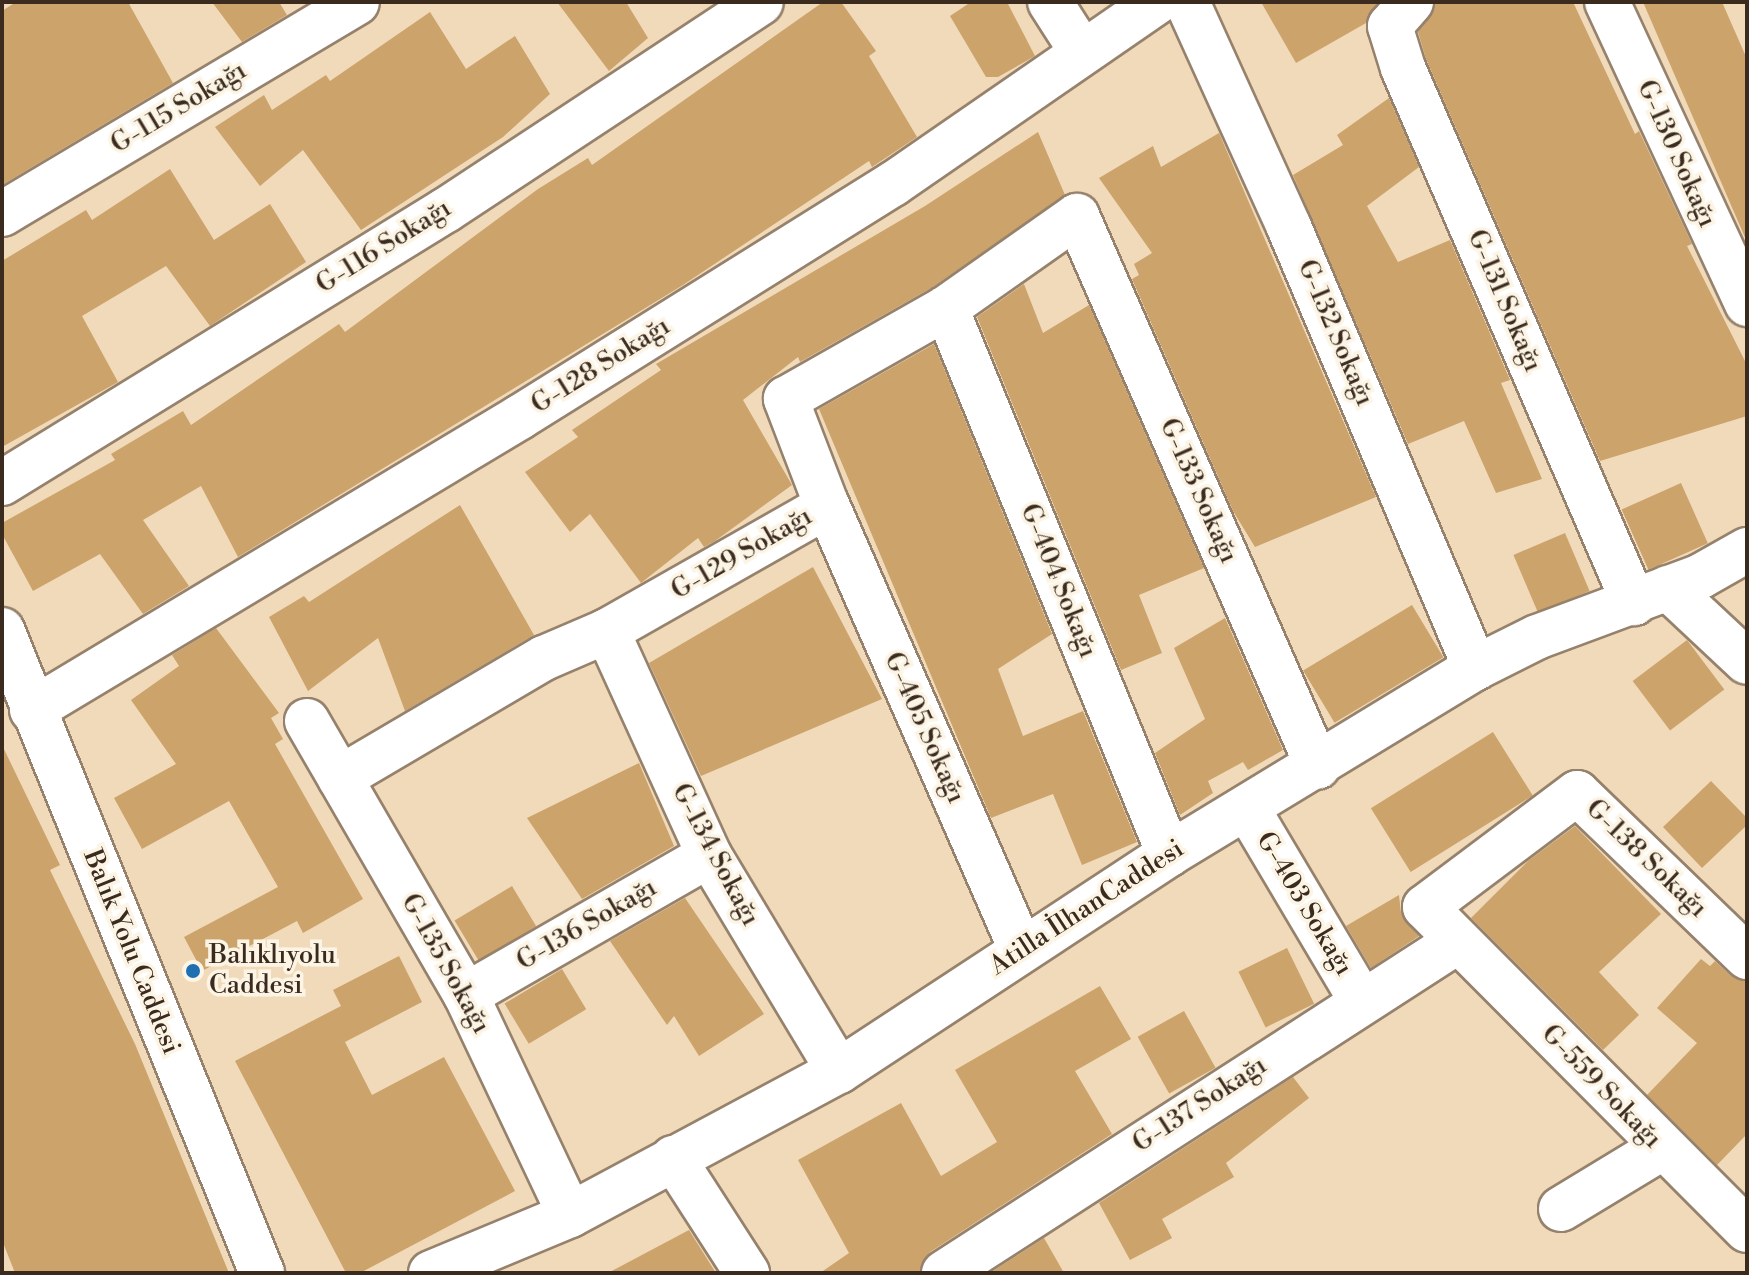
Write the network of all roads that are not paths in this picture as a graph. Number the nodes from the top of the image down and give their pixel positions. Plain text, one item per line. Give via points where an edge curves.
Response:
1 (357, 2) edge
2 (761, 2) edge
3 (1050, 2) edge
4 (1157, 2) edge
5 (1187, 2) edge
6 (1411, 2) edge
7 (1607, 2) edge
8 (1082, 52) junction
9 (2, 214) edge
10 (1077, 216) joint
11 (1747, 304) edge
12 (946, 308) junction
13 (2, 483) edge
14 (827, 506) junction
15 (1747, 550) edge
16 (1651, 596) junction
17 (2, 630) edge
18 (607, 631) junction
19 (1747, 662) edge
20 (1475, 668) junction
21 (32, 710) junction
22 (307, 721) dead end
23 (1318, 767) junction
24 (340, 778) junction
25 (1247, 808) junction
26 (1169, 854) junction
27 (709, 855) junction
28 (1458, 941) junction
29 (1021, 949) junction
30 (1747, 957) edge
31 (466, 995) junction
32 (1361, 1000) junction
33 (839, 1071) junction
34 (1660, 1149) junction
35 (673, 1158) junction
36 (1561, 1209) dead end
37 (570, 1215) junction
38 (1747, 1230) edge
39 (262, 1273) edge
40 (431, 1273) edge
41 (747, 1273) edge
42 (944, 1273) edge

1 - 9 street, G-115 Sokağı
2 - 13 street, G-116 Sokağı via 446,210
3 - 8 street
4 - 8 street, G-128 Sokağı
5 - 20 street, G-132 Sokağı via 1326,311
6 - 16 street, G-131 Sokağı via 1390,26 1403,68
7 - 11 street, G-130 Sokağı
8 - 21 street, G-128 Sokağı via 893,184 520,417
10 - 12 street, G-129 Sokağı
10 - 23 street, G-133 Sokağı
12 - 14 street, G-129 Sokağı via 786,399
12 - 26 street, G-404 Sokağı
14 - 18 street, G-129 Sokağı
14 - 29 street, G-405 Sokağı
15 - 16 street, Atilla İlhanCaddesi
16 - 19 street
16 - 20 street, Atilla İlhanCaddesi via 1537,637
17 - 21 street, Balık Yolu Caddesi
18 - 24 street, G-129 Sokağı via 544,658
18 - 27 street, G-134 Sokağı
20 - 23 street, Atilla İlhanCaddesi
21 - 39 street, Balık Yolu Caddesi
22 - 24 street, G-135 Sokağı
23 - 25 street, Atilla İlhanCaddesi
24 - 31 street, G-135 Sokağı
25 - 26 street, Atilla İlhanCaddesi
25 - 32 street, G-403 Sokağı
26 - 29 street, Atilla İlhanCaddesi
27 - 31 street, G-136 Sokağı
27 - 33 street, G-134 Sokağı
28 - 30 street, G-138 Sokağı via 1425,907 1577,793
28 - 32 street, G-137 Sokağı
28 - 34 street, G-559 Sokağı
29 - 33 street, Atilla İlhanCaddesi
31 - 37 street, G-135 Sokağı
32 - 42 street, G-137 Sokağı
33 - 35 street, Atilla İlhanCaddesi
34 - 36 street
34 - 38 street, G-559 Sokağı
35 - 37 street, Atilla İlhanCaddesi
35 - 41 street
37 - 40 street, Atilla İlhanCaddesi

